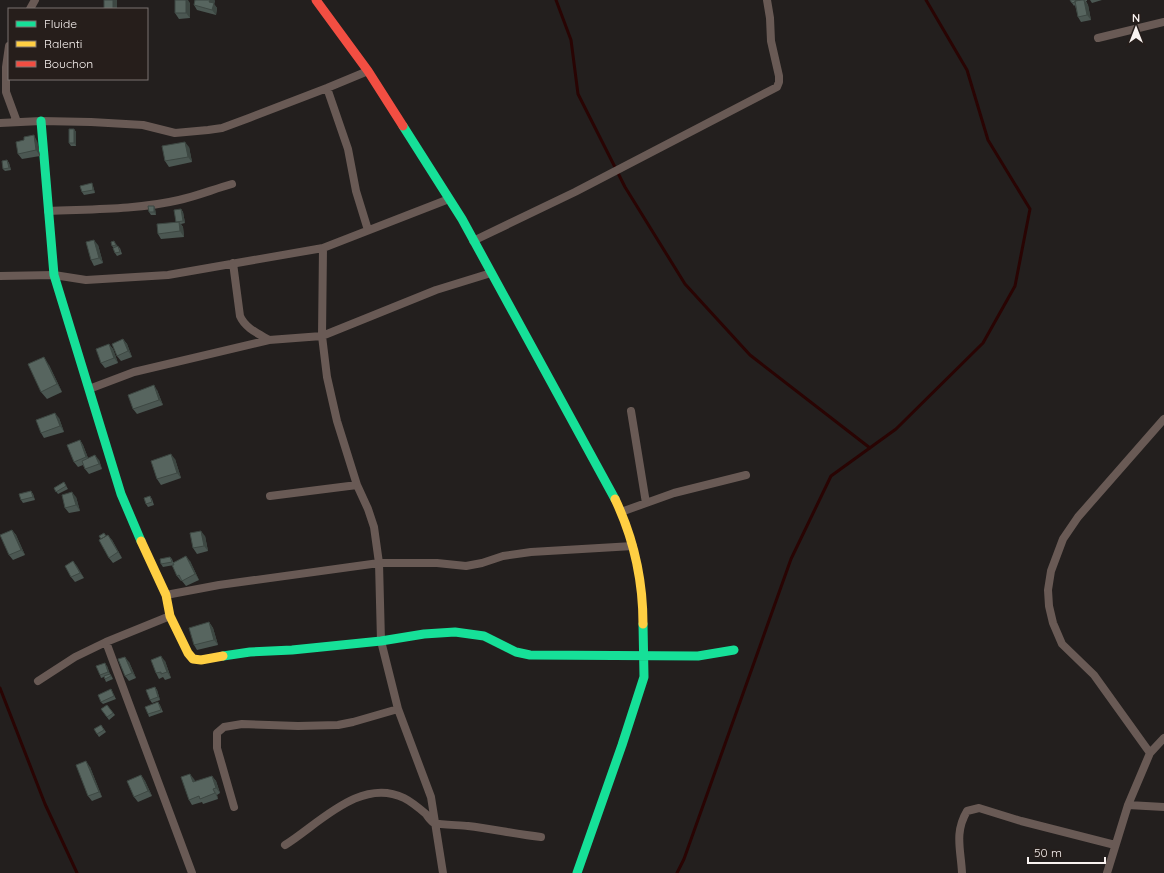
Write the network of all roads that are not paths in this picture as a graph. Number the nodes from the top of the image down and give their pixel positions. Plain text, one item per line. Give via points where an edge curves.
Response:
1 (316, 0) edge
2 (767, 0) edge
3 (1164, 22) edge
4 (1098, 38) dead end
5 (8, 53) edge
6 (368, 71) junction
7 (328, 88) junction
8 (41, 121) junction
9 (17, 122) junction
10 (0, 123) edge
11 (232, 184) dead end
12 (450, 199) junction
13 (48, 211) junction
14 (368, 230) junction
15 (473, 241) junction
16 (323, 248) junction
17 (233, 263) junction
18 (490, 273) junction
19 (54, 275) junction
20 (0, 276) edge
21 (322, 336) junction
22 (269, 340) junction
23 (89, 389) junction
24 (632, 411) dead end
25 (1164, 419) edge
26 (746, 476) dead end
27 (357, 485) junction
28 (270, 496) dead end
29 (646, 503) junction
30 (621, 512) junction
31 (633, 546) junction
32 (379, 563) junction
33 (166, 595) junction
34 (170, 616) junction
35 (381, 641) junction
36 (106, 642) junction
37 (734, 650) dead end
38 (644, 656) junction
39 (38, 681) dead end
40 (398, 709) junction
41 (1164, 738) edge
42 (1150, 753) junction
43 (1128, 805) junction
44 (234, 807) dead end
45 (1164, 808) edge
46 (434, 823) junction
47 (541, 838) dead end
48 (285, 845) dead end
49 (1115, 845) junction
50 (192, 873) edge
51 (443, 873) edge
52 (577, 873) edge
53 (962, 873) edge
54 (1107, 873) edge

1 - 6 street
2 - 15 street via 771,41 780,76 777,87 575,192
3 - 4 street
5 - 9 street via 6,92
6 - 7 street
6 - 12 street
7 - 8 street via 222,128 193,132 175,133 143,125
7 - 14 street via 348,149 357,196
8 - 9 street
8 - 13 street
9 - 10 street
11 - 13 street via 178,200 141,206
12 - 14 street
12 - 15 street
13 - 19 street
14 - 16 street
15 - 18 street
16 - 17 street
16 - 21 street
17 - 19 street via 168,275 86,280
17 - 22 street via 240,316 248,327
18 - 21 street via 436,290
18 - 30 street
19 - 20 street
19 - 23 street
21 - 22 street
21 - 27 street via 337,421
22 - 23 street via 134,372
23 - 33 street via 121,494
24 - 29 street
25 - 42 street via 1078,517 1063,539 1048,590 1053,623 1062,644 1094,675
26 - 29 street via 674,493
27 - 28 street
27 - 32 street via 374,527
29 - 30 street
30 - 31 street
31 - 32 street via 531,552 466,566
31 - 38 street via 640,575
32 - 33 street via 219,585
32 - 35 street
33 - 34 street
34 - 35 street via 188,653 193,659 201,660 250,652
34 - 36 street
35 - 38 street via 455,632 484,636 516,652 530,655
35 - 40 street
36 - 39 street
36 - 50 street
37 - 38 street via 698,656
38 - 52 street via 644,677
40 - 44 street via 338,725 242,724 224,727 217,734 217,748
40 - 46 street via 431,797
41 - 42 street
42 - 43 street
43 - 45 street
43 - 49 street
46 - 47 street via 470,826
46 - 48 street via 405,798 383,792 343,804
46 - 51 street
49 - 53 street via 979,808 968,811 962,820 958,844
49 - 54 street

